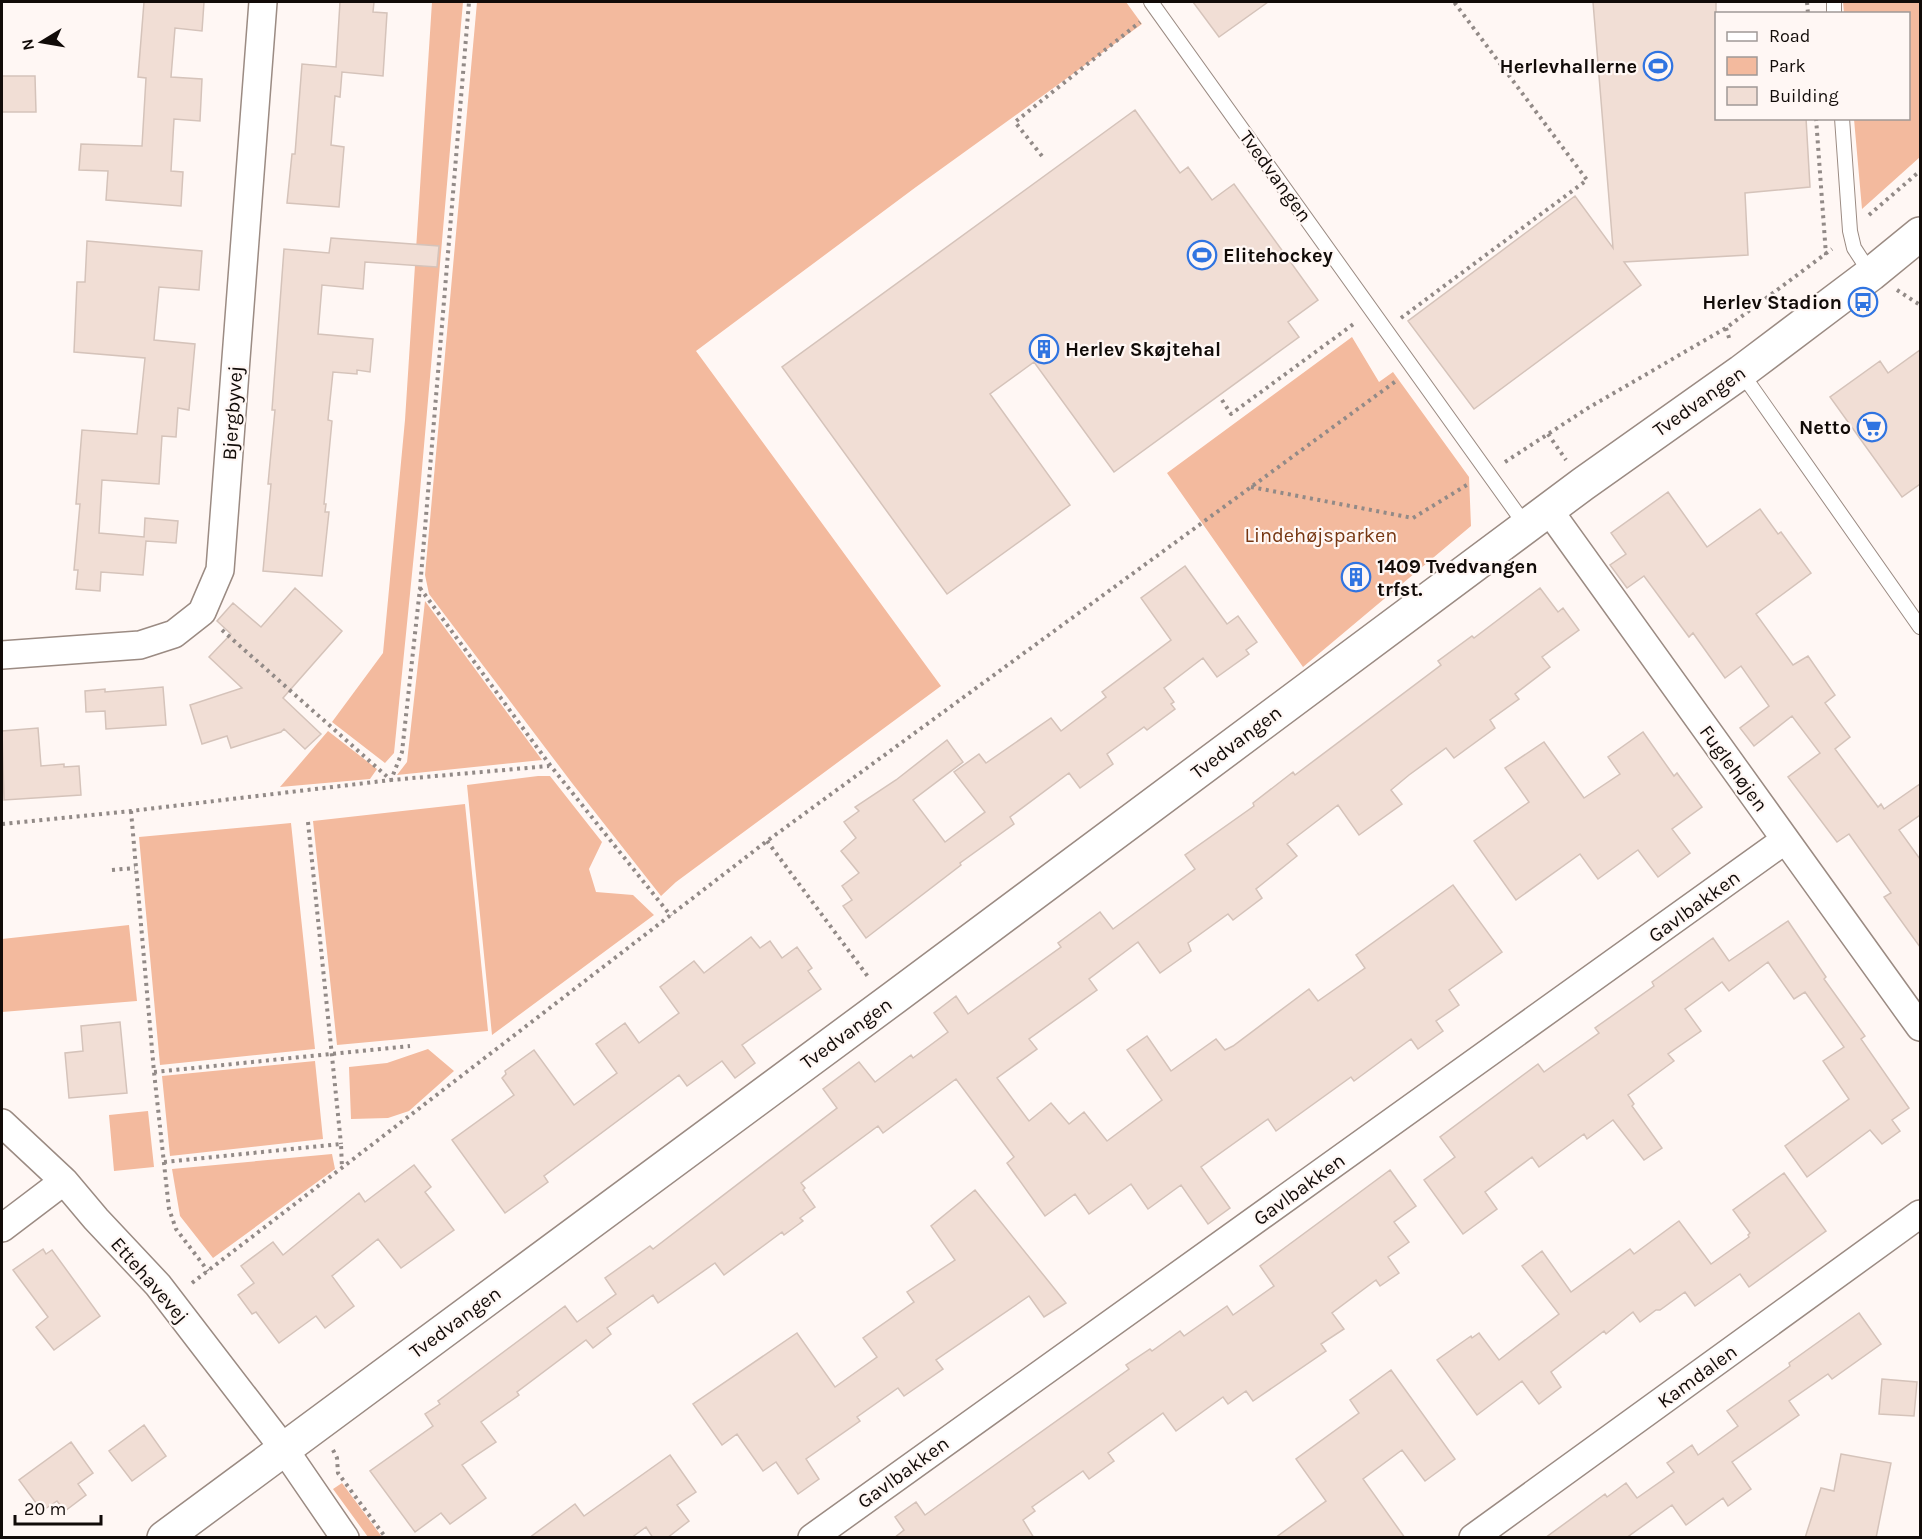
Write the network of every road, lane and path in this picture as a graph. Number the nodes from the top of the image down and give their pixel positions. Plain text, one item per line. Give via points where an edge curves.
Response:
1 (263, 2) edge
2 (469, 2) edge
3 (1454, 2) edge
4 (1153, 5) edge
5 (1816, 120) edge
6 (1842, 120) edge
7 (1042, 156) dead end
8 (1920, 171) edge
9 (1850, 231) junction
10 (1920, 234) edge
11 (1826, 255) junction
12 (1871, 274) junction
13 (1372, 310) junction
14 (1386, 329) junction
15 (1414, 369) junction
16 (1741, 372) junction
17 (1222, 400) dead end
18 (1488, 472) junction
19 (1251, 487) junction
20 (1537, 517) junction
21 (420, 588) junction
22 (202, 612) junction
23 (1920, 627) edge
24 (2, 655) edge
25 (550, 765) junction
26 (391, 780) junction
27 (131, 811) junction
28 (308, 822) dead end
29 (2, 824) edge
30 (1785, 840) junction
31 (767, 841) junction
32 (135, 868) junction
33 (112, 870) dead end
34 (671, 916) junction
35 (888, 1002) junction
36 (1920, 1027) edge
37 (410, 1046) dead end
38 (332, 1054) junction
39 (154, 1072) junction
40 (2, 1123) edge
41 (341, 1144) junction
42 (164, 1162) junction
43 (342, 1168) junction
44 (64, 1181) junction
45 (1920, 1214) edge
46 (2, 1228) edge
47 (208, 1270) junction
48 (170, 1299) junction
49 (319, 1423) junction
50 (284, 1449) junction
51 (164, 1538) edge
52 (345, 1538) edge
53 (386, 1538) edge
54 (812, 1538) edge
55 (1473, 1538) edge

1 - 22 street, Bjergbyvej via 220,570
2 - 21 path
3 - 14 path via 1587,180
4 - 7 path via 1015,122
4 - 13 lane, Tvedvangen
5 - 11 path
6 - 9 lane
8 - 9 path
9 - 11 path
9 - 12 lane via 1854,248
10 - 12 street, Tvedvangen
11 - 18 path via 1726,328
12 - 16 street, Tvedvangen
13 - 14 lane, Tvedvangen
13 - 17 path via 1231,414
14 - 15 lane, Tvedvangen
15 - 18 lane, Tvedvangen
15 - 19 path
16 - 20 street, Tvedvangen
16 - 23 lane
18 - 19 path via 1413,518
18 - 20 lane, Tvedvangen
19 - 31 path
20 - 30 street, Fuglehøjen
20 - 35 street, Tvedvangen
21 - 25 path
21 - 26 path via 402,752
22 - 24 street, Bjergbyvej via 174,634 140,645
22 - 26 path
25 - 26 path
25 - 34 path
26 - 27 path
27 - 29 path
27 - 32 path
28 - 38 path
30 - 36 street, Fuglehøjen
30 - 54 street, Gavlbakken
31 - 34 path
31 - 35 path
32 - 33 path
32 - 39 path
34 - 43 path
35 - 49 street, Tvedvangen
37 - 38 path
38 - 39 path
38 - 41 path
39 - 42 path
40 - 44 street, Ettehavevej
41 - 42 path
41 - 43 path
42 - 47 path via 169,1209 176,1229
43 - 47 path
44 - 46 street
44 - 48 street, Ettehavevej
45 - 55 street, Kamdalen
47 - 48 path
48 - 50 street, Ettehavevej
49 - 50 street, Tvedvangen
49 - 53 path via 337,1458 338,1473
50 - 51 street, Tvedvangen
50 - 52 street, Ettehavevej

